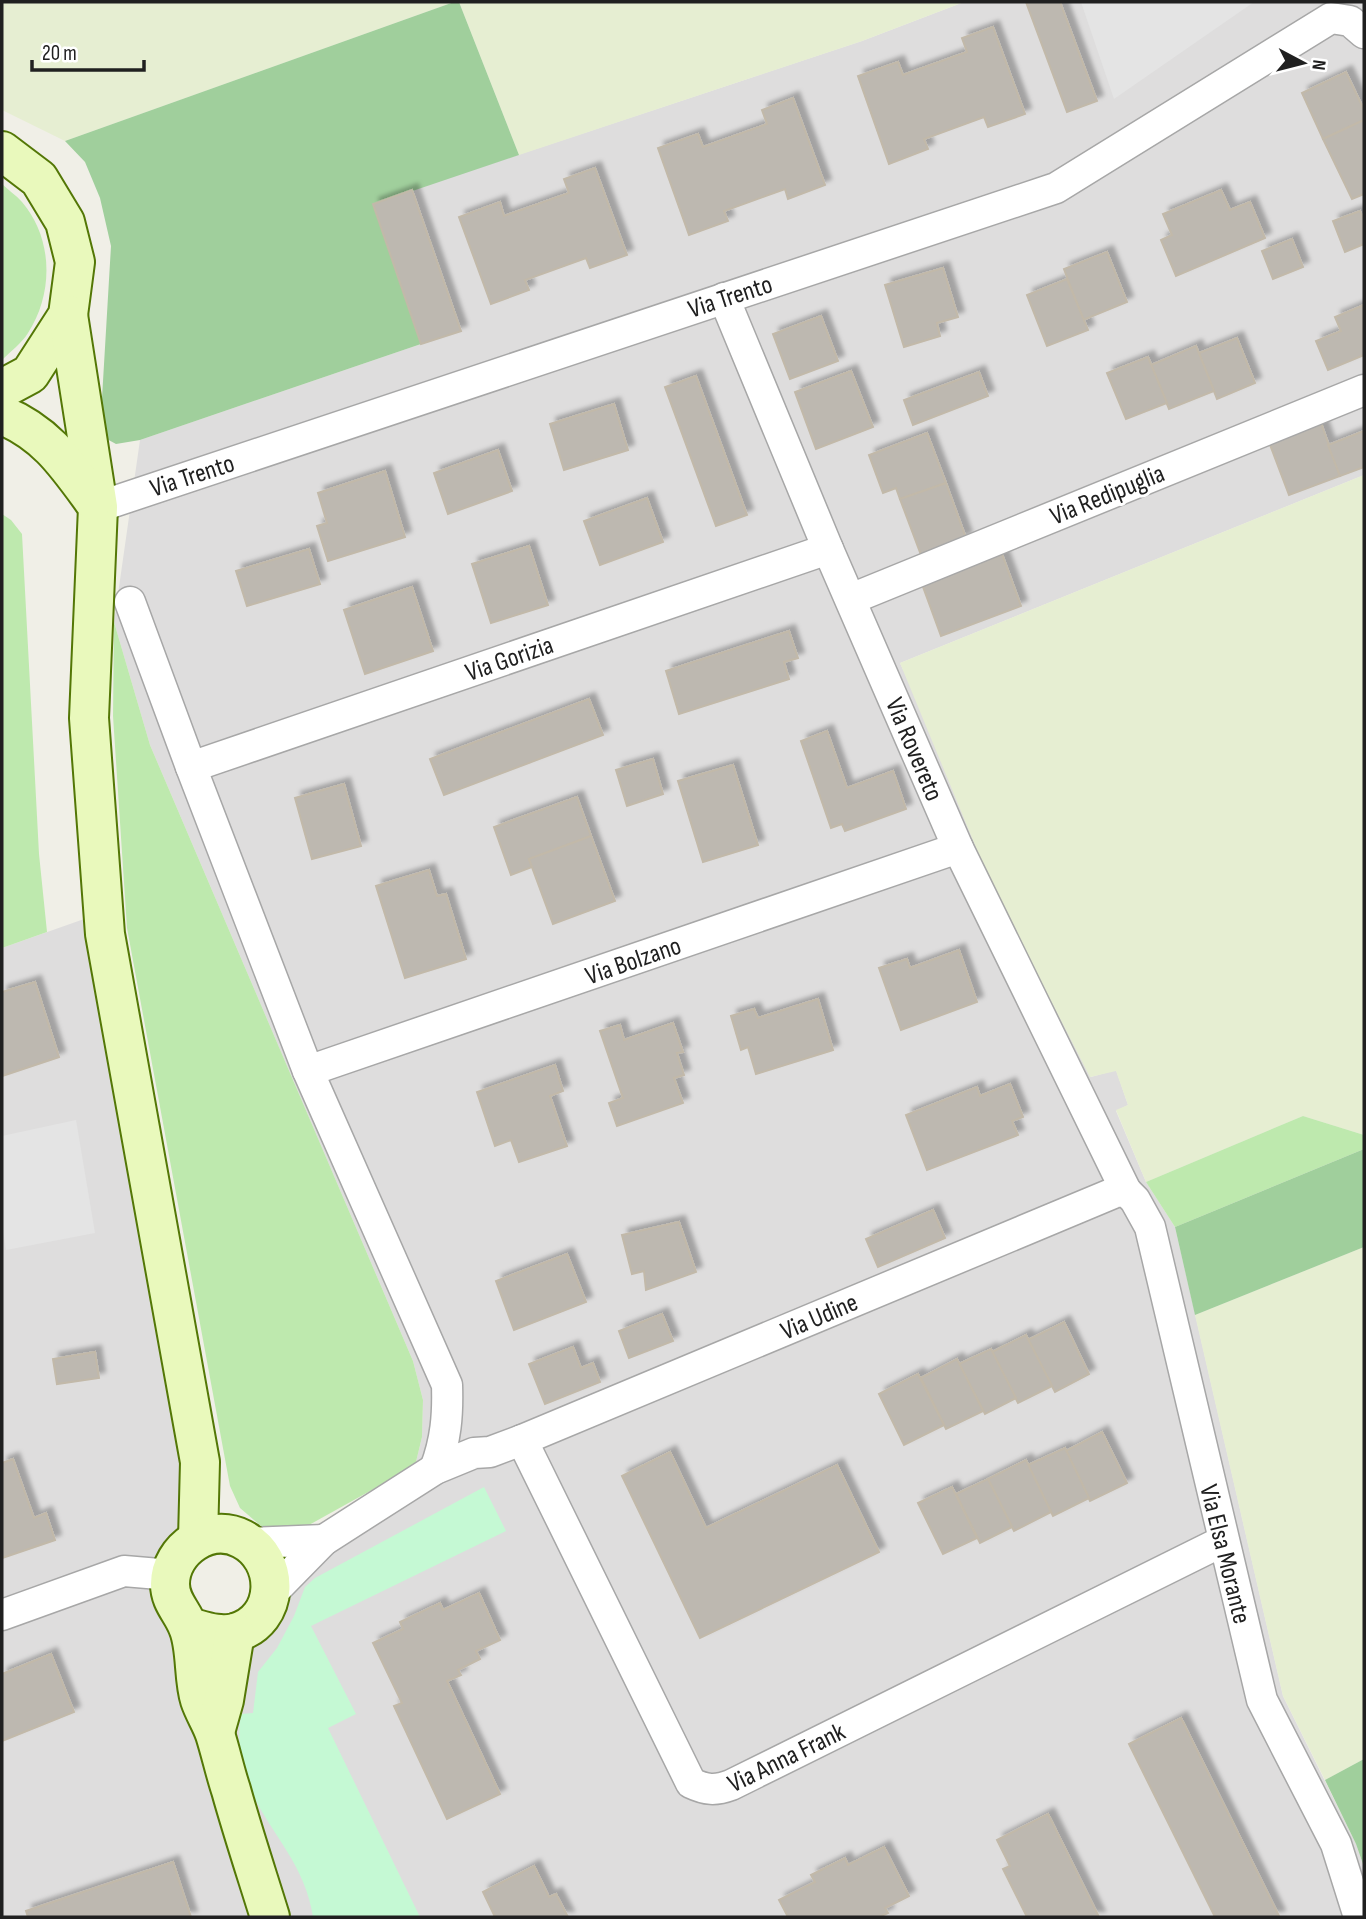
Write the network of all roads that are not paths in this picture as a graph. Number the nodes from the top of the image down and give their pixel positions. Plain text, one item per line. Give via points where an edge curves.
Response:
1 (1364, 33) edge
2 (2, 152) edge
3 (724, 298) junction
4 (68, 315) junction
5 (2, 389) edge
6 (1364, 390) edge
7 (2, 415) edge
8 (97, 507) junction
9 (828, 549) junction
10 (850, 599) junction
11 (130, 602) dead end
12 (191, 767) junction
13 (958, 848) junction
14 (308, 1071) junction
15 (1121, 1191) junction
16 (522, 1440) junction
17 (200, 1462) junction
18 (435, 1469) junction
19 (198, 1539) junction
20 (243, 1539) junction
21 (324, 1540) junction
22 (1223, 1541) junction
23 (170, 1575) junction
24 (271, 1594) junction
25 (2, 1615) edge
26 (189, 1627) junction
27 (235, 1633) junction
28 (215, 1732) junction
29 (270, 1917) edge
30 (1359, 1917) edge

1 - 3 street, Via Trento via 1350,21 1331,18 1056,188
2 - 4 street via 38,179 65,222 75,262
3 - 8 street, Via Trento
3 - 9 street, Via Rovereto
4 - 5 street via 30,373
4 - 8 street
6 - 10 street, Via Redipuglia
7 - 8 street via 19,422 58,452
8 - 17 street via 89,718 105,934
9 - 10 street, Via Rovereto
9 - 12 street, Via Gorizia
10 - 13 street, Via Rovereto
11 - 12 street
12 - 14 street
13 - 14 street, Via Bolzano
13 - 15 street, Via Rovereto
14 - 18 street via 447,1385 444,1444
15 - 16 street, Via Udine
15 - 22 street, Via Elsa Morante via 1135,1200 1150,1227
16 - 18 street, Via Udine
16 - 22 street, Via Anna Frank via 691,1783 704,1789 731,1785
17 - 19 street
17 - 20 street
18 - 21 street, Via Udine
19 - 20 street via 215,1533
19 - 23 street via 184,1549
20 - 21 street
20 - 24 street via 267,1564
21 - 24 street, Via Udine
22 - 30 street, Via Elsa Morante via 1262,1700 1336,1844
23 - 25 street via 124,1571
23 - 26 street via 174,1604
24 - 27 street via 260,1617
26 - 27 street via 217,1635
26 - 28 street via 200,1699
27 - 28 street
28 - 29 street

